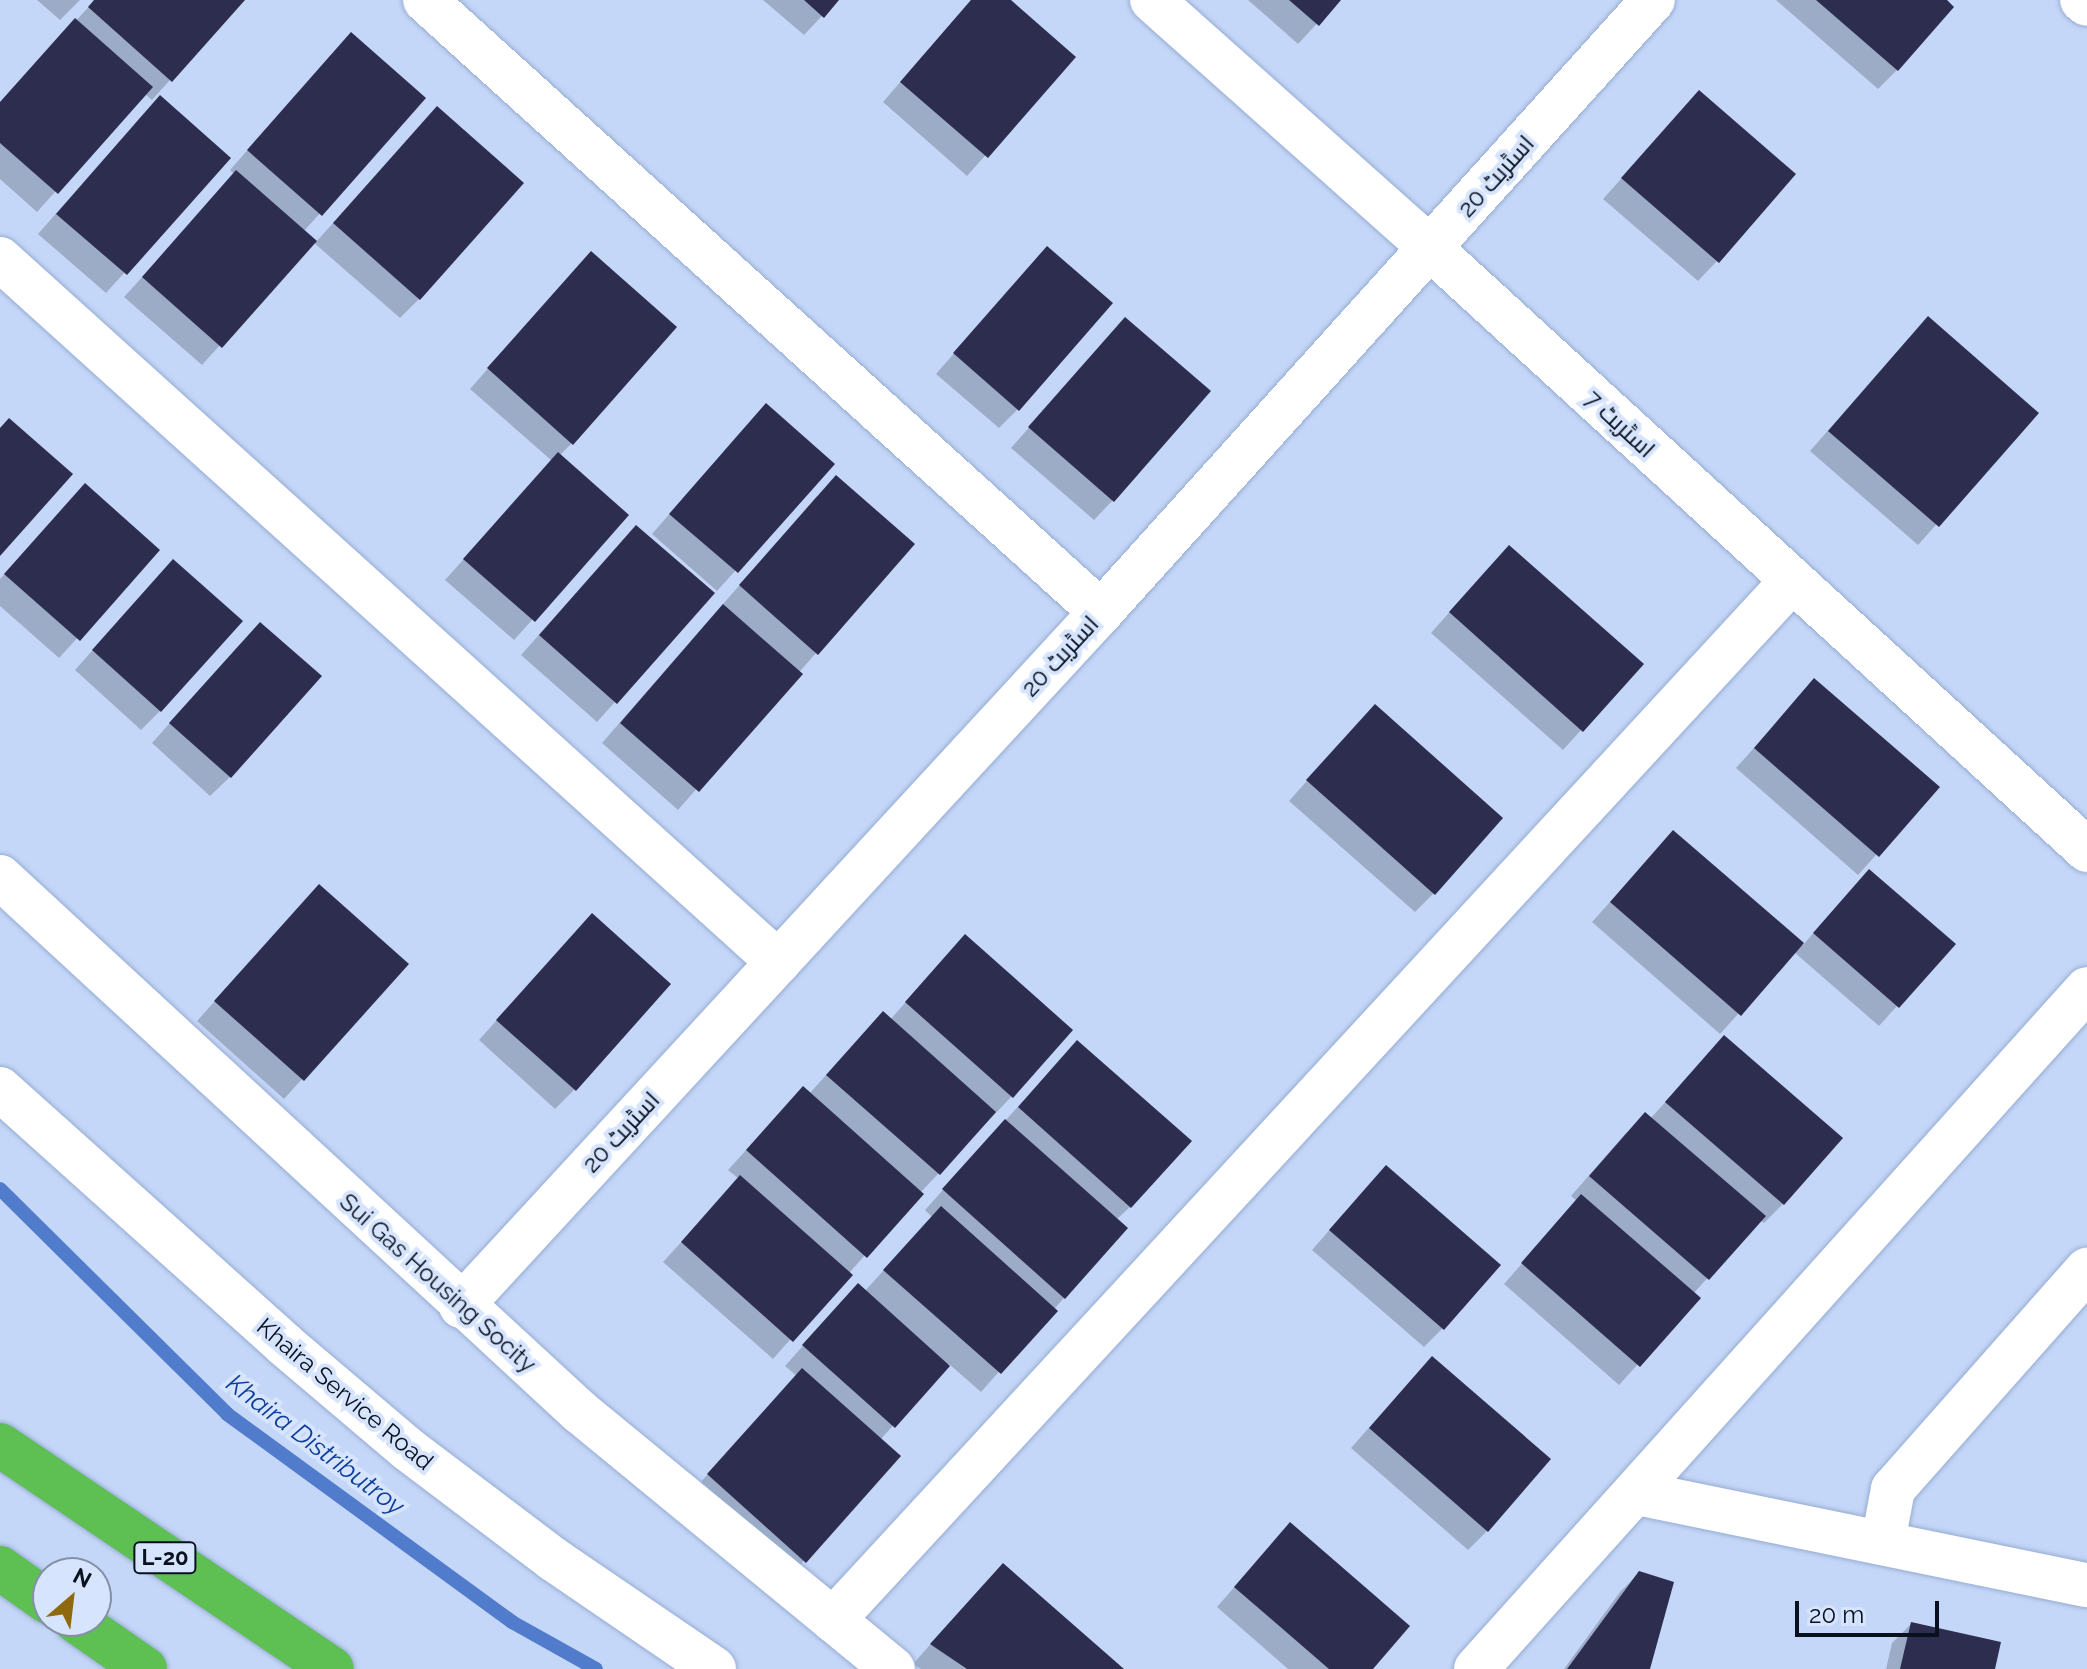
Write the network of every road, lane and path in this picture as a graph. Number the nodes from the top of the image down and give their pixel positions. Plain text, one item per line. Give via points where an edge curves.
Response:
1 (425, 0) edge
2 (1152, 0) edge
3 (1653, 0) edge
4 (2082, 0) edge
5 (2087, 4) edge
6 (1431, 249) junction
7 (0, 259) edge
8 (1791, 582) junction
9 (1101, 612) junction
10 (2087, 850) edge
11 (0, 877) edge
12 (778, 962) junction
13 (2087, 989) edge
14 (0, 1089) edge
15 (2087, 1270) edge
16 (461, 1306) junction
17 (0, 1445) edge
18 (1637, 1493) junction
19 (1883, 1542) junction
20 (0, 1568) edge
21 (2087, 1585) edge
22 (32, 1591) edge
23 (833, 1620) junction
24 (99, 1637) edge
25 (145, 1669) edge
26 (332, 1669) edge
27 (714, 1669) edge
28 (893, 1669) edge
29 (1476, 1669) edge

1 - 9 street
2 - 6 street, اسٹریٹ 7
3 - 6 street, اسٹریٹ 20
4 - 5 street
6 - 8 street, اسٹریٹ 7
6 - 9 street, اسٹریٹ 20
7 - 12 street
8 - 10 street, اسٹریٹ 7
8 - 23 street
9 - 12 street, اسٹریٹ 20
11 - 16 street, Sui Gas Housing Socity
12 - 16 street, اسٹریٹ 20
13 - 18 street
14 - 27 street, Khaira Service Road via 409,1450 553,1559
15 - 19 street via 1893,1489
16 - 23 street, Sui Gas Housing Socity via 580,1412
17 - 26 highway, L-20
18 - 19 street
18 - 29 street
19 - 21 street
20 - 22 highway
23 - 28 street, Sui Gas Housing Socity
24 - 25 highway

